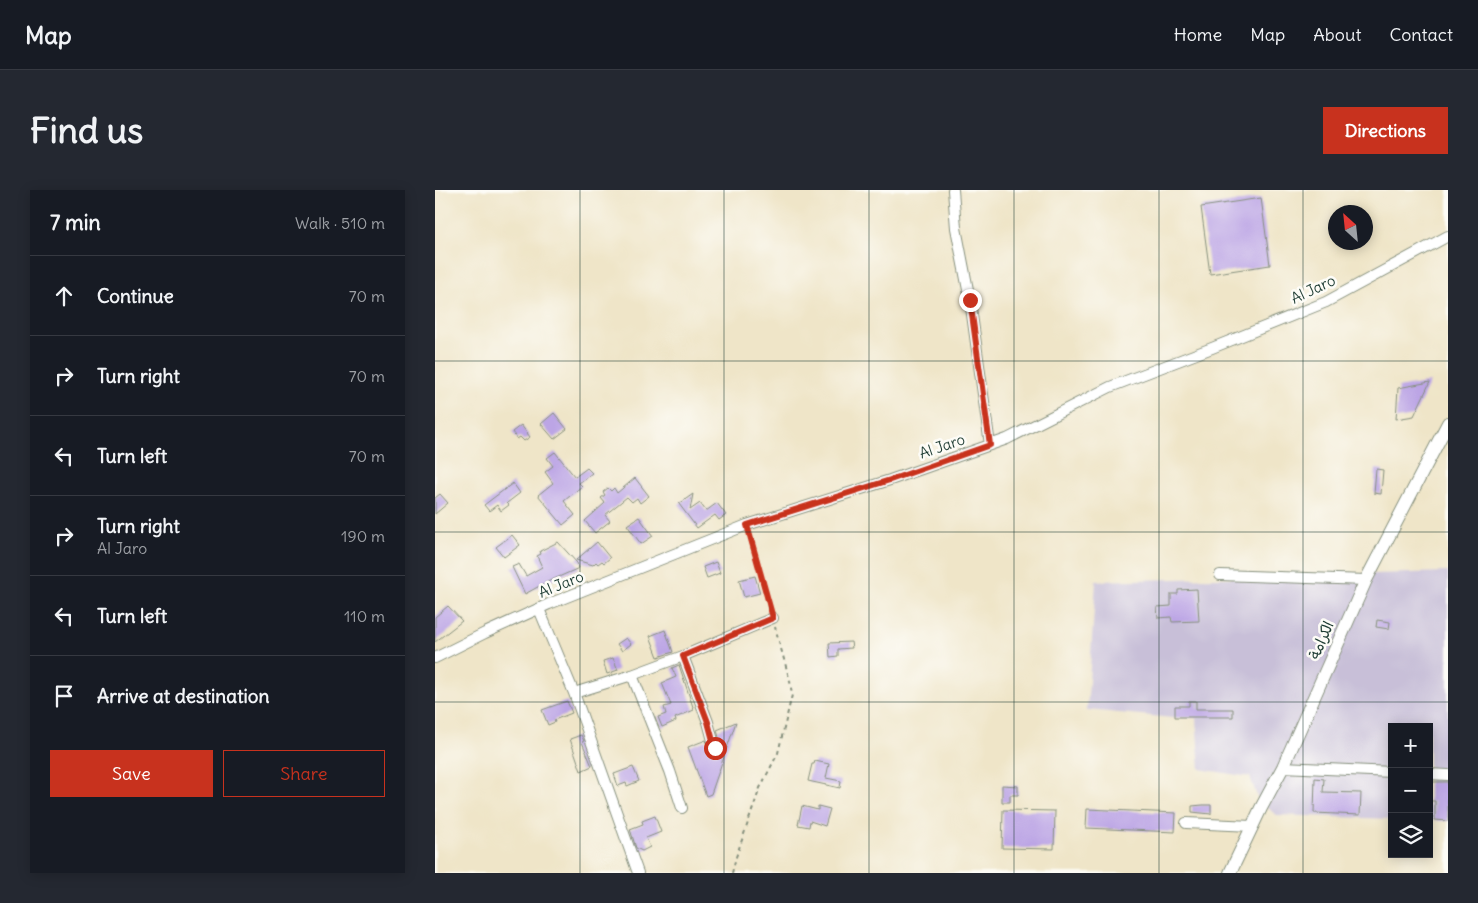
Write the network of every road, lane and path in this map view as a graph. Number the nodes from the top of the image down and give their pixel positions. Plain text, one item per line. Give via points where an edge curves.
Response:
1 (953, 190) edge
2 (1448, 236) edge
3 (1448, 423) edge
4 (990, 445) junction
5 (747, 525) junction
6 (1220, 575) dead end
7 (1366, 580) junction
8 (539, 609) junction
9 (773, 618) junction
10 (683, 656) junction
11 (435, 658) edge
12 (632, 675) junction
13 (574, 692) junction
14 (715, 748) dead end
15 (1283, 767) junction
16 (1388, 772) edge
17 (1433, 774) edge
18 (1448, 775) edge
19 (682, 808) dead end
20 (1186, 823) dead end
21 (1252, 826) junction
22 (638, 873) edge
23 (732, 873) edge
24 (1230, 873) edge

1 - 4 street
2 - 4 street, Al Jaro via 1325,302 1110,387
3 - 7 main road, الكرامة
4 - 5 street, Al Jaro
5 - 8 street, Al Jaro
5 - 9 path
6 - 7 street
7 - 15 main road, الكرامة
8 - 11 street, Al Jaro
8 - 13 street
9 - 10 street
9 - 23 path via 792,695 778,753 759,788
10 - 12 street
10 - 14 street
12 - 13 street
12 - 19 street
13 - 22 street
15 - 16 street
15 - 21 main road, الكرامة
17 - 18 street
20 - 21 street
21 - 24 main road, الكرامة

